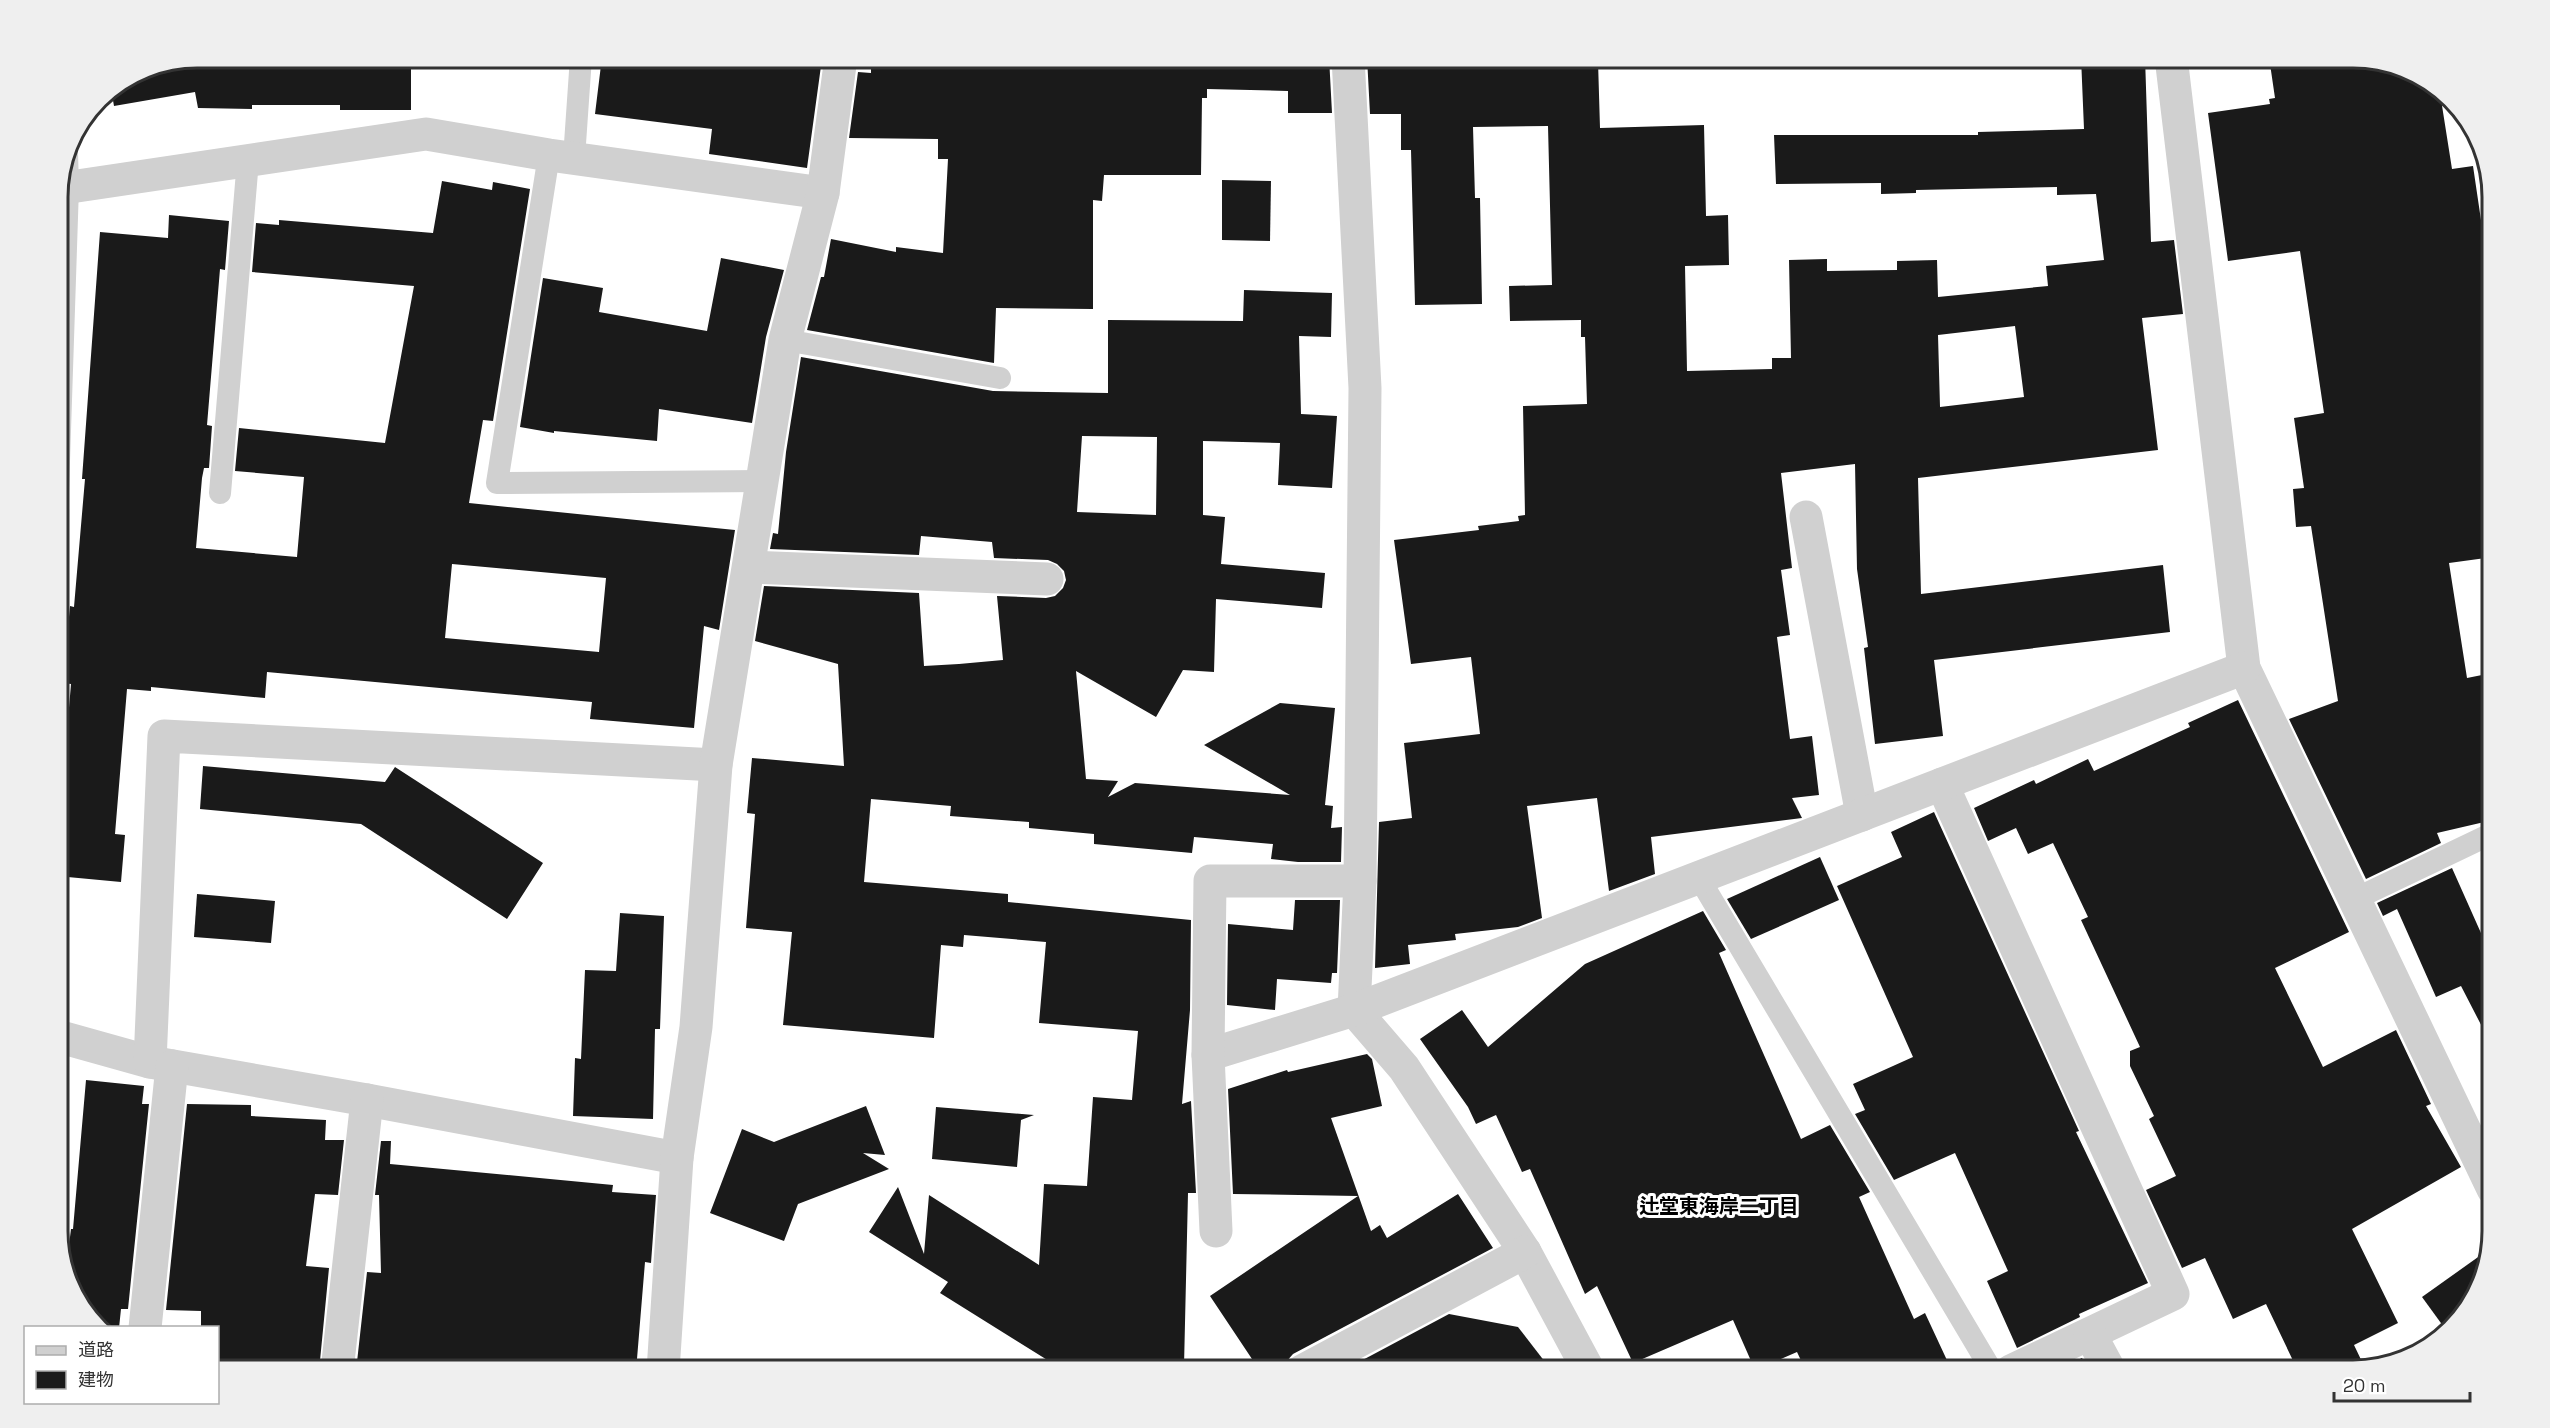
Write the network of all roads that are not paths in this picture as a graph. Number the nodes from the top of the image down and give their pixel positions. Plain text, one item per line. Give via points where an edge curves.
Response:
1 (579, 67) edge
2 (840, 67) edge
3 (1349, 67) edge
4 (2172, 67) edge
5 (561, 156) junction
6 (248, 160) junction
7 (68, 187) edge
8 (823, 193) junction
9 (785, 340) junction
10 (1000, 378) dead end
11 (763, 481) junction
12 (220, 493) dead end
13 (1806, 517) dead end
14 (749, 567) junction
15 (1047, 579) dead end
16 (2244, 668) junction
17 (716, 765) junction
18 (1942, 784) junction
19 (1862, 814) junction
20 (2482, 838) edge
21 (1699, 878) junction
22 (1360, 881) junction
23 (2355, 898) junction
24 (1354, 1010) junction
25 (68, 1039) edge
26 (1208, 1056) junction
27 (161, 1064) junction
28 (368, 1100) junction
29 (677, 1158) junction
30 (2482, 1165) edge
31 (1216, 1232) dead end
32 (1526, 1252) junction
33 (145, 1326) edge
34 (2090, 1334) junction
35 (338, 1360) edge
36 (664, 1360) edge
37 (1323, 1360) edge
38 (1583, 1360) edge
39 (1985, 1360) edge
40 (2035, 1360) edge
41 (2103, 1360) edge

1 - 5 lane
2 - 8 street
3 - 22 street via 1365,388
4 - 16 street
5 - 6 street via 426,134
5 - 8 street
5 - 11 lane via 497,483
6 - 7 street
6 - 12 lane
8 - 9 street
9 - 10 lane
9 - 11 street
11 - 14 street
13 - 19 street
14 - 15 street
14 - 17 street
16 - 18 street
16 - 23 street
17 - 27 street via 164,736
17 - 29 street via 696,1026
18 - 19 street
18 - 34 street via 2173,1294
19 - 21 street
20 - 23 lane
21 - 24 street
21 - 39 lane
22 - 24 street
22 - 26 street via 1210,881
23 - 30 street
24 - 26 street
24 - 32 street via 1404,1068
25 - 27 street
26 - 31 street
27 - 28 street
27 - 33 street
28 - 29 street
28 - 35 street
29 - 36 street
32 - 37 street
32 - 38 street
34 - 40 street
34 - 41 street

